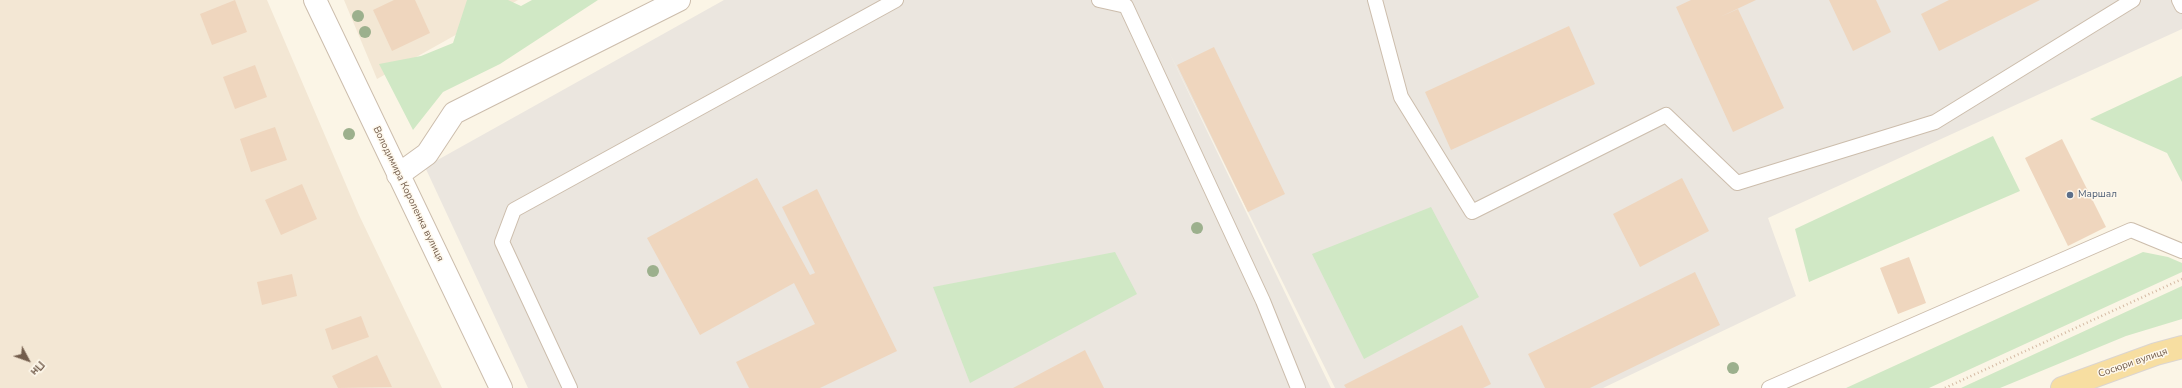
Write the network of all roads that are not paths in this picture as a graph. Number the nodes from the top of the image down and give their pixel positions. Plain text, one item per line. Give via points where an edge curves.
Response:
1 (315, 0) edge
2 (679, 0) edge
3 (896, 0) edge
4 (1099, 0) edge
5 (1375, 0) edge
6 (2133, 0) edge
7 (2179, 0) edge
8 (2182, 6) edge
9 (398, 176) junction
10 (2182, 251) edge
11 (2182, 347) edge
12 (501, 388) edge
13 (570, 388) edge
14 (1298, 388) edge
15 (1769, 388) edge
16 (2062, 388) edge

1 - 9 street, Володимира Короленка вулиця
2 - 9 street via 454,112 427,154
3 - 13 lane via 514,210 502,242
4 - 14 lane via 1126,6 1264,301
5 - 6 lane via 1401,96 1472,212 1666,115 1737,183 1935,122
7 - 8 lane
9 - 12 street, Володимира Короленка вулиця
10 - 15 lane via 2131,230
11 - 16 main road, Сосюри вулиця

